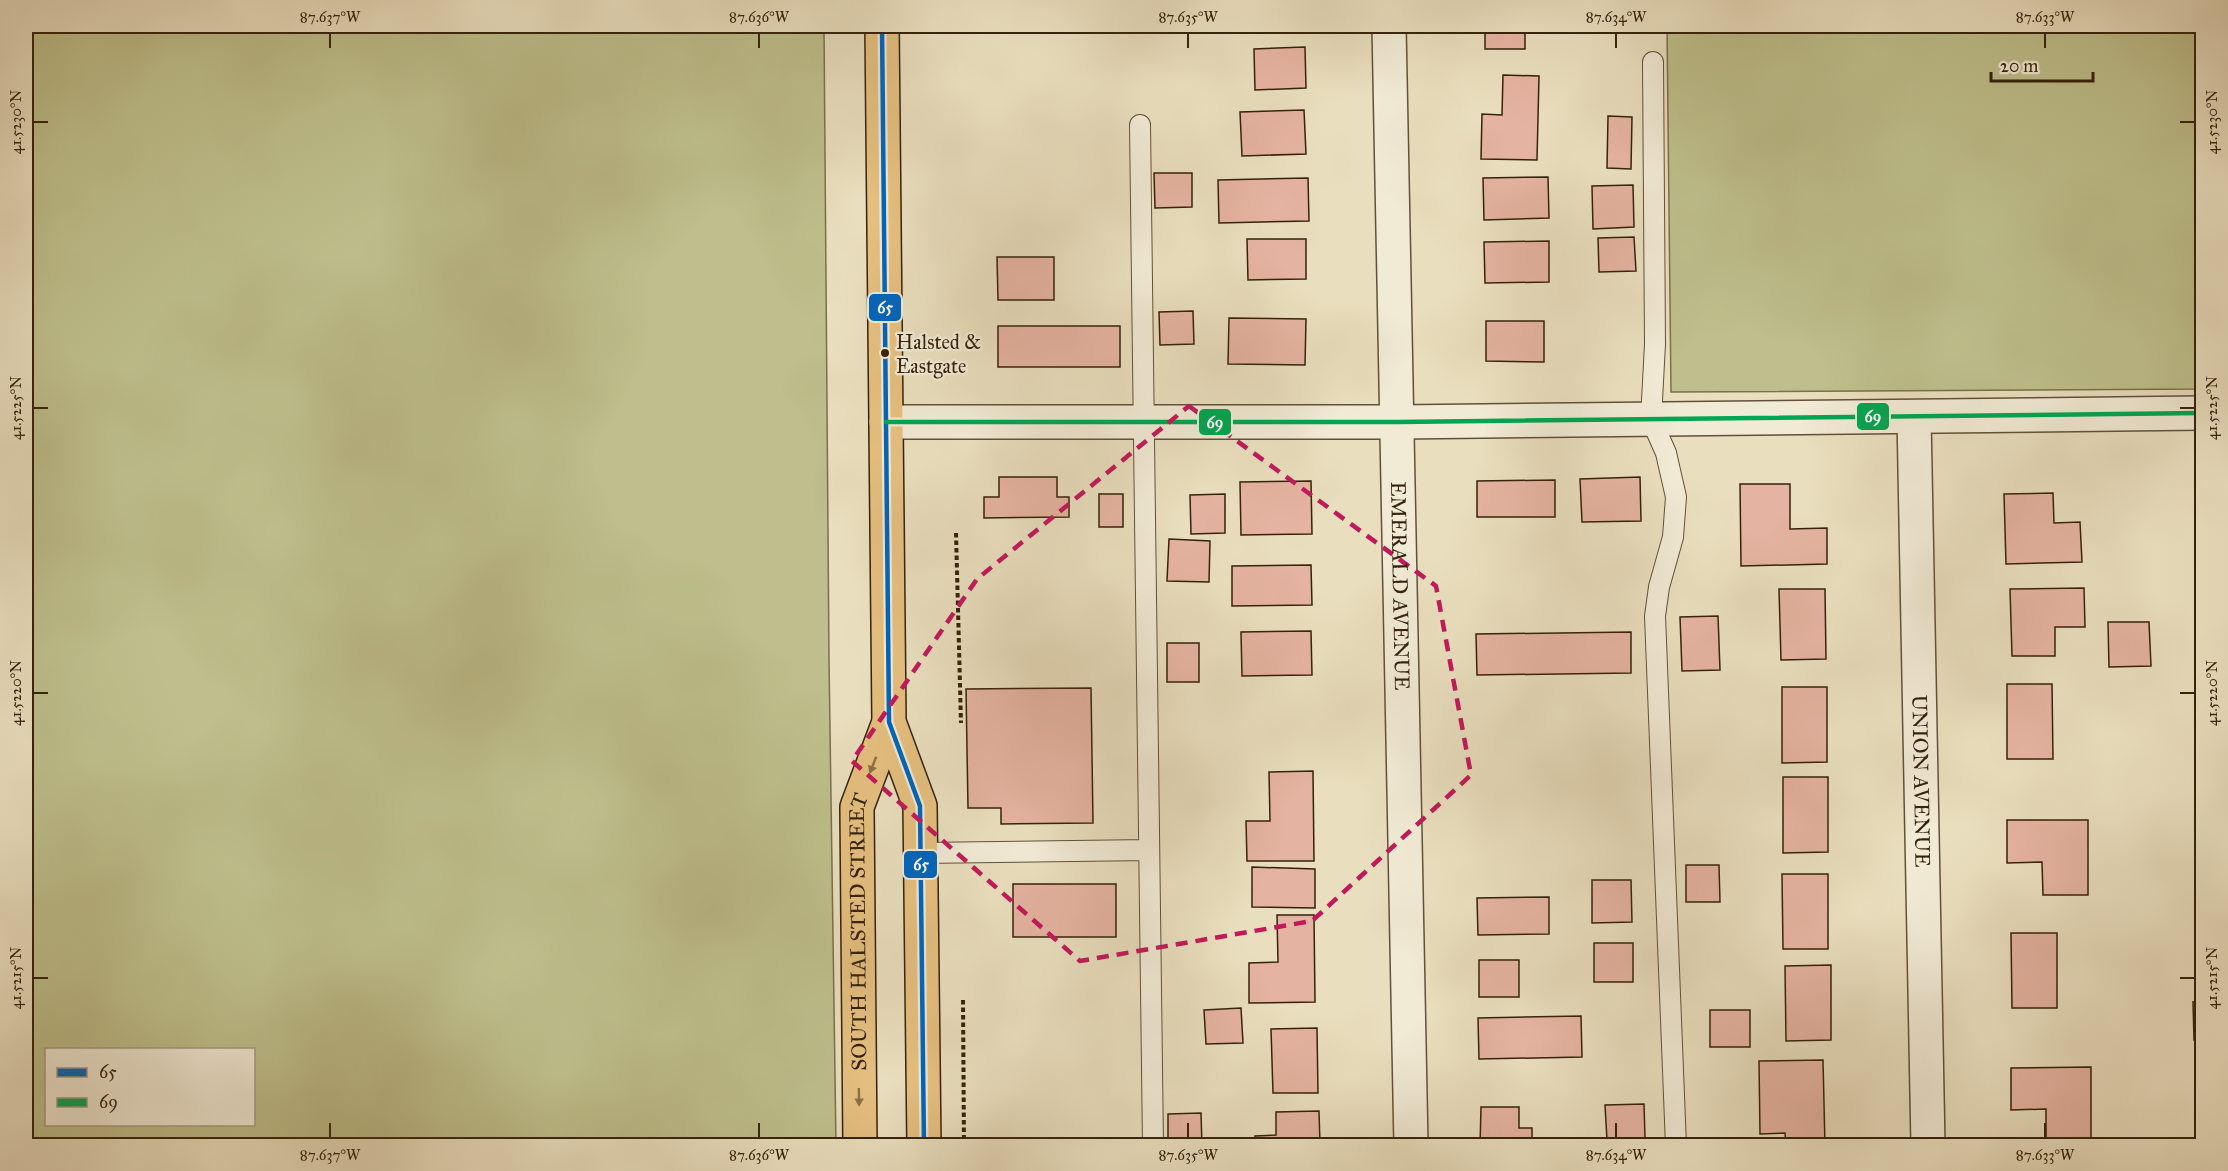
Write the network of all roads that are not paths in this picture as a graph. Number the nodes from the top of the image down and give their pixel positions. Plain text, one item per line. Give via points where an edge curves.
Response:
1 (882, 26) edge
2 (1389, 26) edge
3 (1653, 62) dead end
4 (1140, 125) dead end
5 (2202, 413) edge
6 (1914, 417) junction
7 (1651, 419) junction
8 (886, 423) junction
9 (1143, 423) junction
10 (1398, 423) junction
11 (889, 722) junction
12 (1149, 850) junction
13 (920, 853) junction
14 (860, 1146) edge
15 (924, 1146) edge
16 (1153, 1146) edge
17 (1411, 1146) edge
18 (1676, 1146) edge
19 (1928, 1146) edge

1 - 8 main road, SOUTH HALSTED STREET
2 - 10 street, EMERALD AVENUE
3 - 7 lane via 1655,344
4 - 9 lane
5 - 6 street
6 - 7 street
6 - 19 street, UNION AVENUE
7 - 10 street
7 - 18 lane via 1666,453 1676,497 1673,537 1655,616
8 - 9 street
8 - 11 main road, SOUTH HALSTED STREET
9 - 10 street
9 - 12 lane
10 - 17 street, EMERALD AVENUE
11 - 13 main road, SOUTH HALSTED STREET via 920,806
11 -> 14 main road, SOUTH HALSTED STREET via 857,807
12 - 13 lane
12 - 16 lane
13 - 15 main road, SOUTH HALSTED STREET

